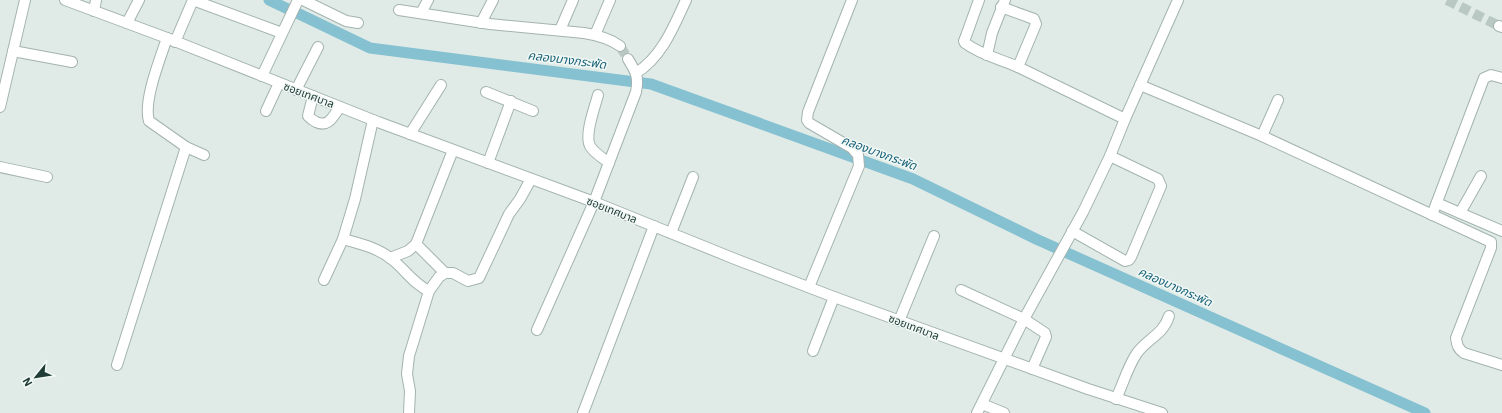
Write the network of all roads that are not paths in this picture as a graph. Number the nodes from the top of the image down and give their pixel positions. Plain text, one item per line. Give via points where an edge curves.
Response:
1 (25, 0) edge
2 (65, 0) edge
3 (96, 0) edge
4 (139, 0) edge
5 (193, 0) edge
6 (298, 0) edge
7 (303, 0) edge
8 (428, 0) edge
9 (493, 0) edge
10 (573, 0) edge
11 (610, 0) edge
12 (686, 0) edge
13 (852, 0) edge
14 (979, 0) edge
15 (1178, 0) edge
16 (1003, 4) edge
17 (399, 10) dead end
18 (94, 11) junction
19 (421, 14) junction
20 (127, 23) junction
21 (481, 23) junction
22 (358, 24) dead end
23 (560, 30) junction
24 (282, 33) junction
25 (595, 34) junction
26 (171, 40) junction
27 (620, 46) tunnel mouth
28 (318, 47) dead end
29 (13, 52) junction
30 (987, 56) junction
31 (628, 59) tunnel mouth
32 (72, 62) dead end
33 (1018, 67) junction
34 (262, 76) junction
35 (637, 76) junction
36 (1502, 78) edge
37 (279, 83) junction
38 (441, 85) dead end
39 (1140, 85) junction
40 (296, 90) junction
41 (486, 92) dead end
42 (598, 95) dead end
43 (313, 96) junction
44 (1278, 100) dead end
45 (511, 102) junction
46 (0, 107) edge
47 (340, 107) junction
48 (266, 111) dead end
49 (533, 111) dead end
50 (1125, 119) junction
51 (373, 120) junction
52 (410, 134) junction
53 (1262, 136) junction
54 (186, 147) junction
55 (452, 150) junction
56 (204, 155) dead end
57 (1110, 156) junction
58 (488, 163) junction
59 (609, 163) junction
60 (0, 167) edge
61 (1481, 176) dead end
62 (47, 177) dead end
63 (693, 177) dead end
64 (530, 178) junction
65 (594, 202) junction
66 (1437, 203) junction
67 (1460, 213) junction
68 (1432, 215) junction
69 (654, 226) junction
70 (1072, 231) junction
71 (1502, 231) edge
72 (671, 233) junction
73 (934, 236) dead end
74 (343, 239) junction
75 (416, 244) junction
76 (390, 258) junction
77 (445, 273) junction
78 (324, 280) dead end
79 (809, 287) junction
80 (961, 290) dead end
81 (429, 291) junction
82 (834, 296) junction
83 (1169, 316) dead end
84 (1024, 319) junction
85 (899, 321) junction
86 (537, 330) dead end
87 (813, 351) dead end
88 (1004, 359) junction
89 (117, 365) dead end
90 (1502, 365) edge
91 (1032, 369) junction
92 (1116, 398) junction
93 (980, 409) edge
94 (409, 413) edge
95 (583, 413) edge
96 (1004, 413) edge
97 (1162, 413) edge

1 - 29 street
2 - 18 street, ซอยเทศบาล
3 - 18 street
4 - 20 street
5 - 24 street
5 - 26 street
6 - 24 street
7 - 22 street via 346,21
8 - 19 street
9 - 21 street
10 - 23 street
11 - 25 street
12 - 35 street via 655,58
13 - 79 street via 807,120 809,124 852,148 858,155 859,166
14 - 30 street via 964,41 968,46
15 - 39 street
16 - 30 street via 992,32
16 - 33 street via 1034,19 1036,24
17 - 19 street
18 - 20 street, ซอยเทศบาล
19 - 21 street
20 - 26 street, ซอยเทศบาล
21 - 23 street
23 - 25 street
24 - 34 street
25 - 27 street
26 - 34 street, ซอยเทศบาล
26 - 54 street via 149,98 147,114 154,126
28 - 40 street
29 - 32 street
29 - 46 street
30 - 33 street
31 - 35 street
33 - 50 street
34 - 37 street, ซอยเทศบาล
35 - 59 street via 636,92
36 - 66 street via 1491,75 1484,78
37 - 40 street, ซอยเทศบาล
37 - 48 street
38 - 52 street
39 - 50 street
39 - 53 street
40 - 43 street, ซอยเทศบาล
41 - 45 street
42 - 59 street via 588,140 594,151
43 - 47 street, ซอยเทศบาล
43 - 47 street via 308,116 311,120 325,124
44 - 53 street
45 - 49 street
45 - 58 street
47 - 51 street, ซอยเทศบาล
50 - 57 street
51 - 52 street, ซอยเทศบาล
51 - 74 street
52 - 55 street, ซอยเทศบาล
53 - 68 street
54 - 56 street
54 - 89 street
55 - 58 street, ซอยเทศบาล
55 - 75 street
57 - 70 street
57 - 70 street via 1158,179 1161,183 1131,258 1125,261
58 - 64 street, ซอยเทศบาล
59 - 65 street
60 - 62 street
61 - 67 street
63 - 72 street
64 - 65 street, ซอยเทศบาล
64 - 77 street via 479,278 468,280 453,273
65 - 69 street, ซอยเทศบาล
65 - 86 street
66 - 67 street
66 - 68 street
67 - 71 street
68 - 90 street via 1491,242 1456,344 1464,352
69 - 72 street, ซอยเทศบาล
69 - 95 street
70 - 84 street
72 - 79 street, ซอยเทศบาล
73 - 85 street
74 - 76 street via 372,248
74 - 78 street
75 - 76 street via 408,251
75 - 77 street
76 - 81 street via 414,282
77 - 81 street
79 - 82 street, ซอยเทศบาล
80 - 84 street
81 - 94 street via 409,356
82 - 85 street, ซอยเทศบาล
82 - 87 street
83 - 92 street via 1162,331 1136,355
84 - 88 street
84 - 91 street via 1046,335
85 - 88 street, ซอยเทศบาล
88 - 91 street, ซอยเทศบาล
88 - 93 street
91 - 92 street, ซอยเทศบาล
92 - 97 street, ซอยเทศบาล
93 - 96 street

